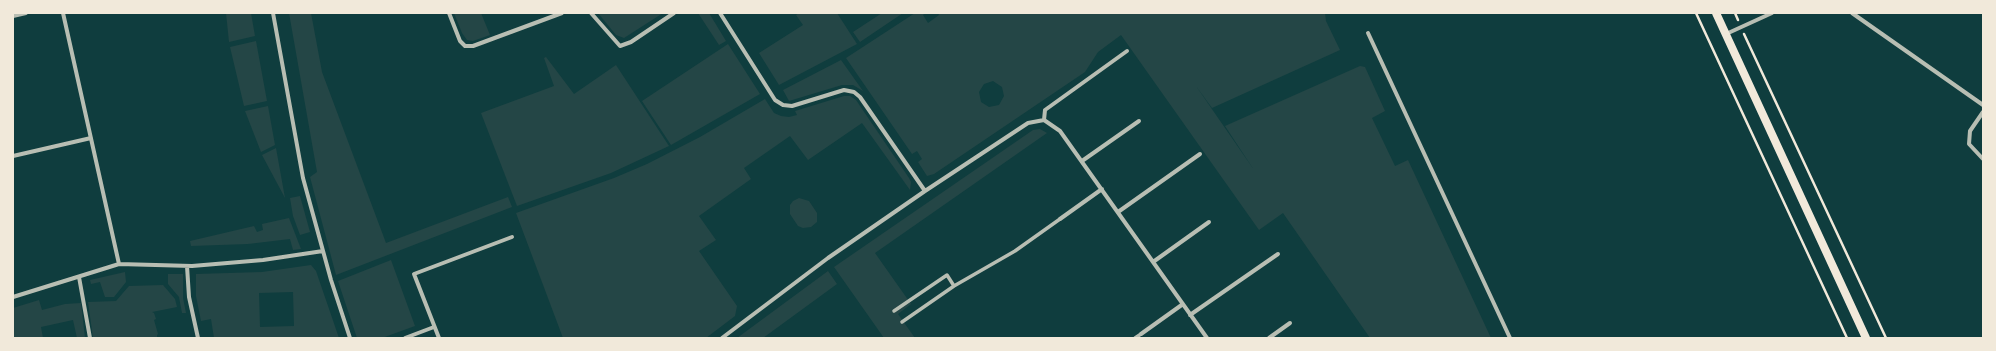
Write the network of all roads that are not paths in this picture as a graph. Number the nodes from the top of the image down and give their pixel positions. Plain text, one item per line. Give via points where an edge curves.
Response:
1 (26, 13) edge
2 (63, 13) edge
3 (273, 13) edge
4 (449, 13) edge
5 (562, 13) edge
6 (591, 13) edge
7 (674, 13) edge
8 (720, 13) edge
9 (1716, 13) edge
10 (1772, 13) edge
11 (1852, 13) edge
12 (13, 16) edge
13 (1368, 33) dead end
14 (1726, 34) junction
15 (1127, 51) dead end
16 (1983, 105) edge
17 (1983, 112) edge
18 (1044, 120) junction
19 (1139, 121) dead end
20 (91, 138) junction
21 (1200, 154) dead end
22 (13, 156) edge
23 (1983, 159) edge
24 (1082, 161) junction
25 (1102, 189) junction
26 (925, 191) junction
27 (1118, 212) junction
28 (1060, 219) joint
29 (1209, 222) dead end
30 (512, 237) dead end
31 (323, 251) junction
32 (1278, 254) dead end
33 (1153, 262) junction
34 (119, 264) junction
35 (187, 266) junction
36 (79, 276) junction
37 (954, 286) junction
38 (13, 297) edge
39 (1183, 304) junction
40 (894, 311) dead end
41 (1190, 315) junction
42 (902, 322) dead end
43 (1290, 323) dead end
44 (434, 327) junction
45 (1141, 334) joint
46 (90, 338) edge
47 (198, 338) edge
48 (350, 338) edge
49 (405, 338) edge
50 (439, 338) edge
51 (722, 338) edge
52 (1135, 338) edge
53 (1207, 338) edge
54 (1269, 338) edge
55 (1510, 338) edge
56 (1866, 338) edge

1 - 12 street
2 - 20 street
3 - 31 street via 303,178
4 - 5 street via 460,41 465,46 473,46
6 - 7 street via 620,46
8 - 26 street via 775,100 783,105 792,106 844,90 854,92
9 - 14 main road
10 - 14 street
11 - 16 street
13 - 55 street
14 - 56 main road
15 - 18 street via 1045,110
17 - 23 street via 1970,131 1969,144
18 - 24 street via 1060,131
18 - 26 street via 1028,123
19 - 24 street
20 - 22 street
20 - 34 street
21 - 27 street
24 - 25 street
25 - 27 street
25 - 28 street
26 - 51 street via 828,258
27 - 33 street
28 - 37 street via 1015,251
29 - 33 street
30 - 44 street via 414,274
31 - 35 street via 263,260
31 - 48 street
32 - 41 street
33 - 39 street
34 - 35 street
34 - 36 street
35 - 47 street via 189,297
36 - 38 street
36 - 46 street
37 - 40 street via 947,275
37 - 42 street
39 - 41 street
39 - 45 street
41 - 53 street
43 - 54 street
44 - 49 street
44 - 50 street
45 - 52 street

